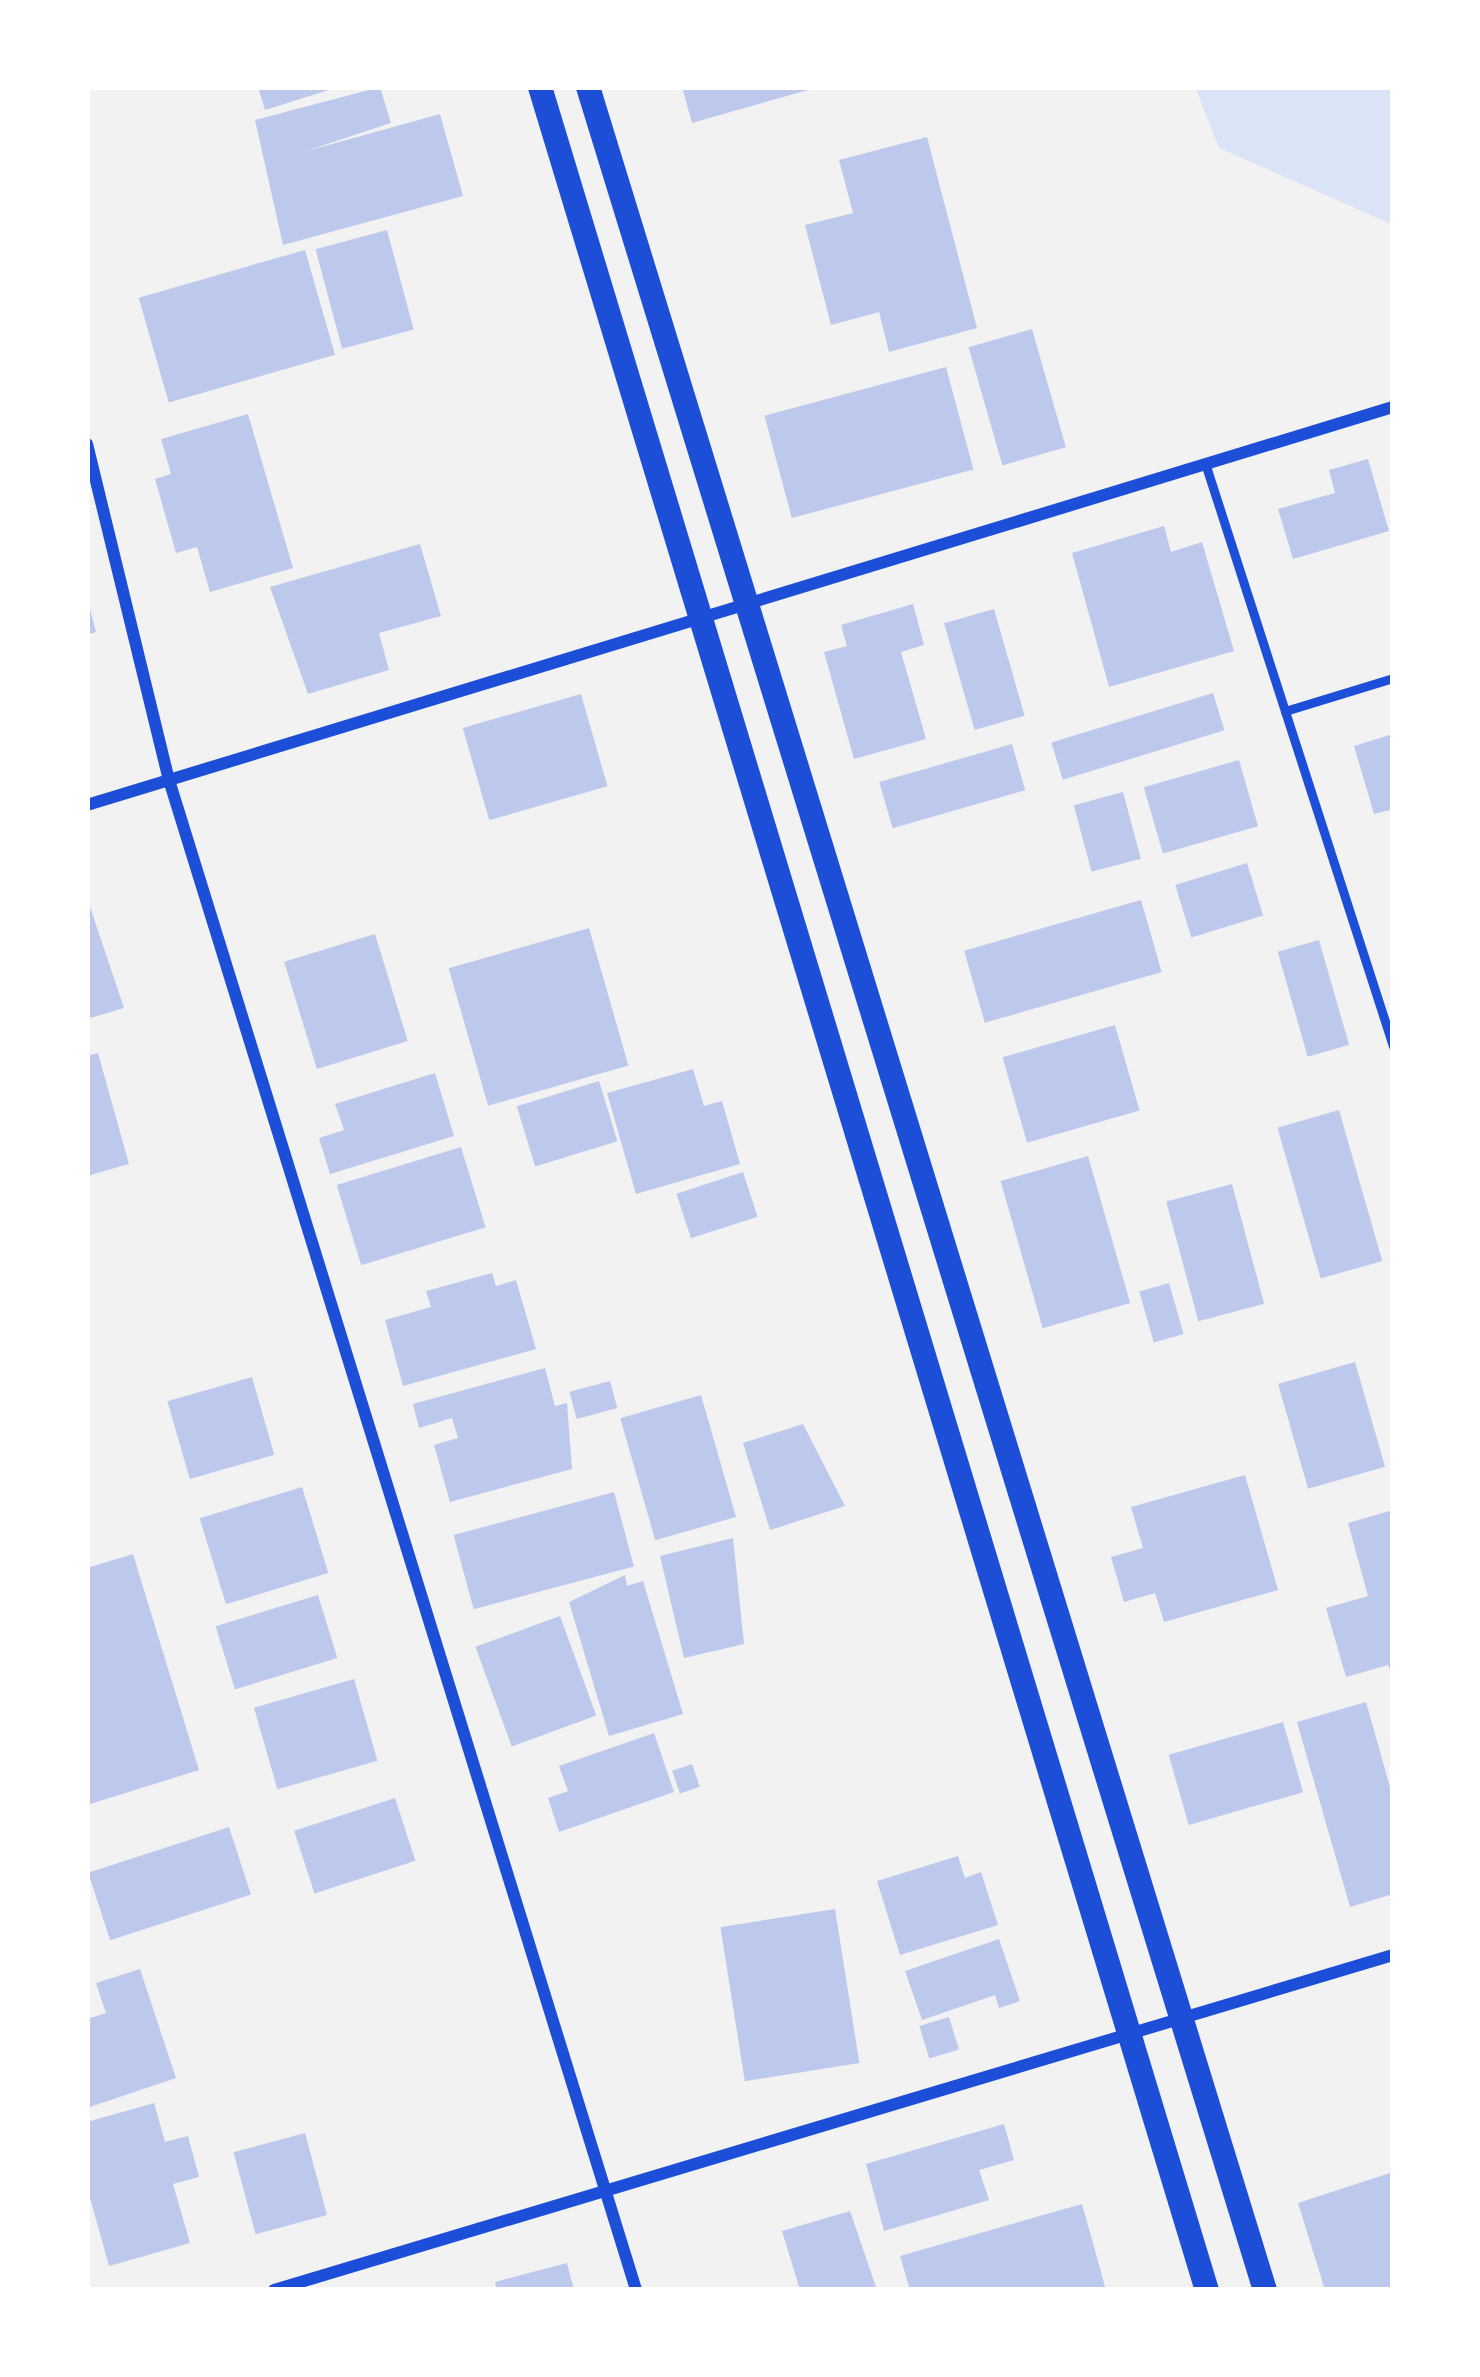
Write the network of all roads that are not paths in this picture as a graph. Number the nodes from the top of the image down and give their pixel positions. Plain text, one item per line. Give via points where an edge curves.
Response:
1 (541, 87) edge
2 (588, 87) edge
3 (1393, 407) edge
4 (87, 444) edge
5 (1205, 462) junction
6 (742, 598) junction
7 (696, 612) junction
8 (1393, 678) edge
9 (1286, 711) junction
10 (169, 780) junction
11 (87, 805) edge
12 (1393, 1046) edge
13 (1393, 1955) edge
14 (1181, 2025) junction
15 (1132, 2039) junction
16 (606, 2190) junction
17 (329, 2273) junction
18 (274, 2290) edge
19 (335, 2290) edge
20 (636, 2290) edge
21 (1207, 2290) edge
22 (1265, 2290) edge

1 - 7 main road
2 - 6 main road
3 - 5 street
4 - 10 street
5 - 6 street
5 - 9 lane
6 - 7 street
6 - 14 main road
7 - 10 street
7 - 15 main road
8 - 9 lane
9 - 12 lane
10 - 11 street
10 - 16 street
13 - 14 street
14 - 15 street
14 - 22 main road
15 - 16 street
15 - 21 main road
16 - 17 street
16 - 20 street
17 - 18 street
17 - 19 street

